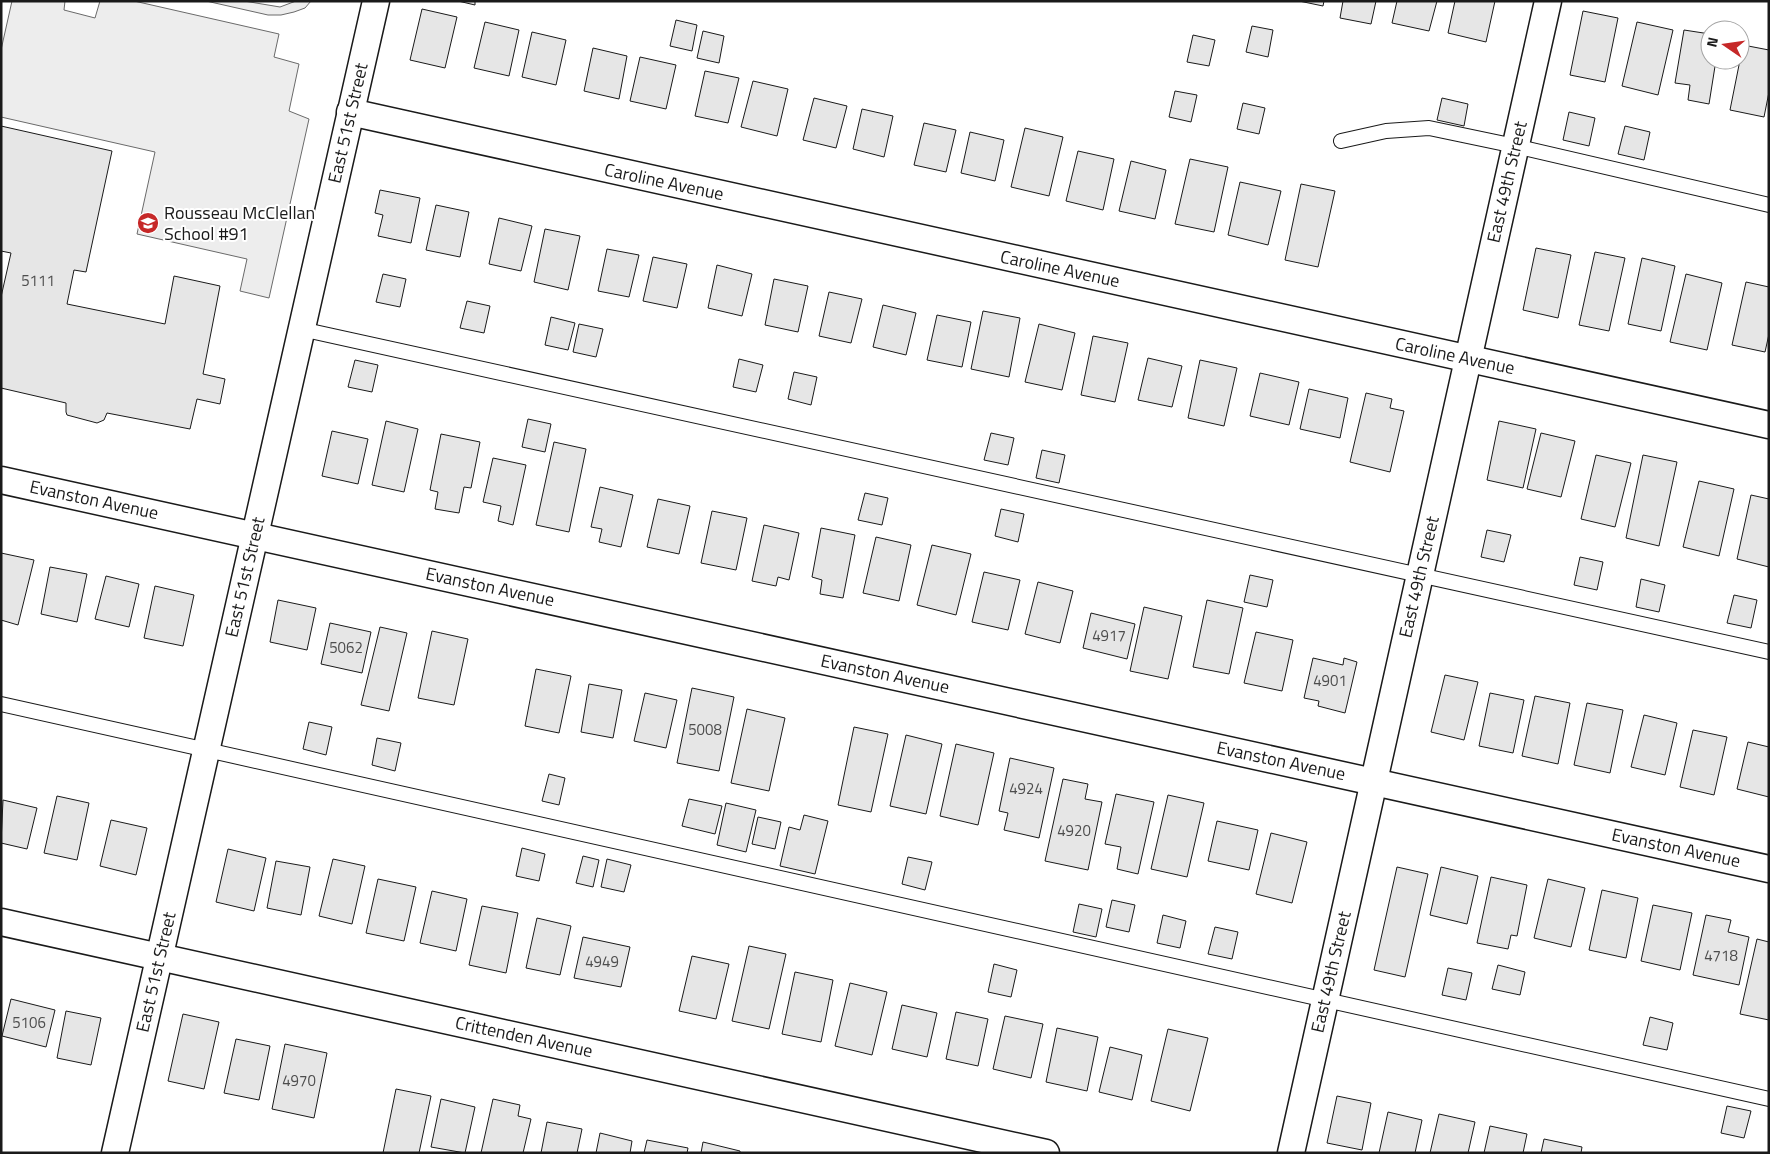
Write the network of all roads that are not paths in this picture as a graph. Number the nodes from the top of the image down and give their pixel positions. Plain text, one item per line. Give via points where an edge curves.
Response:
1 (376, 1) edge
2 (1548, 1) edge
3 (350, 112) junction
4 (1341, 141) dead end
5 (1516, 146) junction
6 (1769, 204) edge
7 (301, 329) junction
8 (1468, 359) junction
9 (1769, 425) edge
10 (1, 480) edge
11 (255, 535) junction
12 (1420, 575) junction
13 (1769, 652) edge
14 (1, 704) edge
15 (206, 751) junction
16 (1374, 782) junction
17 (1769, 869) edge
18 (1, 922) edge
19 (160, 957) junction
20 (1325, 1000) junction
21 (1769, 1098) edge
22 (116, 1153) edge
23 (1046, 1153) edge
24 (1291, 1153) edge

1 - 3 street, East 51st Street
2 - 5 street, East 49th Street
3 - 7 street, East 51st Street
3 - 8 street, Caroline Avenue
4 - 5 lane via 1386,131 1429,128
5 - 6 lane
5 - 8 street, East 49th Street
7 - 11 street, East 51st Street
7 - 12 lane
8 - 9 street, Caroline Avenue
8 - 12 street, East 49th Street
10 - 11 street, Evanston Avenue
11 - 15 street, East 51st Street
11 - 16 street, Evanston Avenue
12 - 13 lane
12 - 16 street, East 49th Street
14 - 15 lane
15 - 19 street, East 51st Street
15 - 20 lane
16 - 17 street, Evanston Avenue
16 - 20 street, East 49th Street
18 - 19 street, Crittenden Avenue
19 - 22 street, East 51st Street
19 - 23 street, Crittenden Avenue
20 - 21 lane
20 - 24 street, East 49th Street

